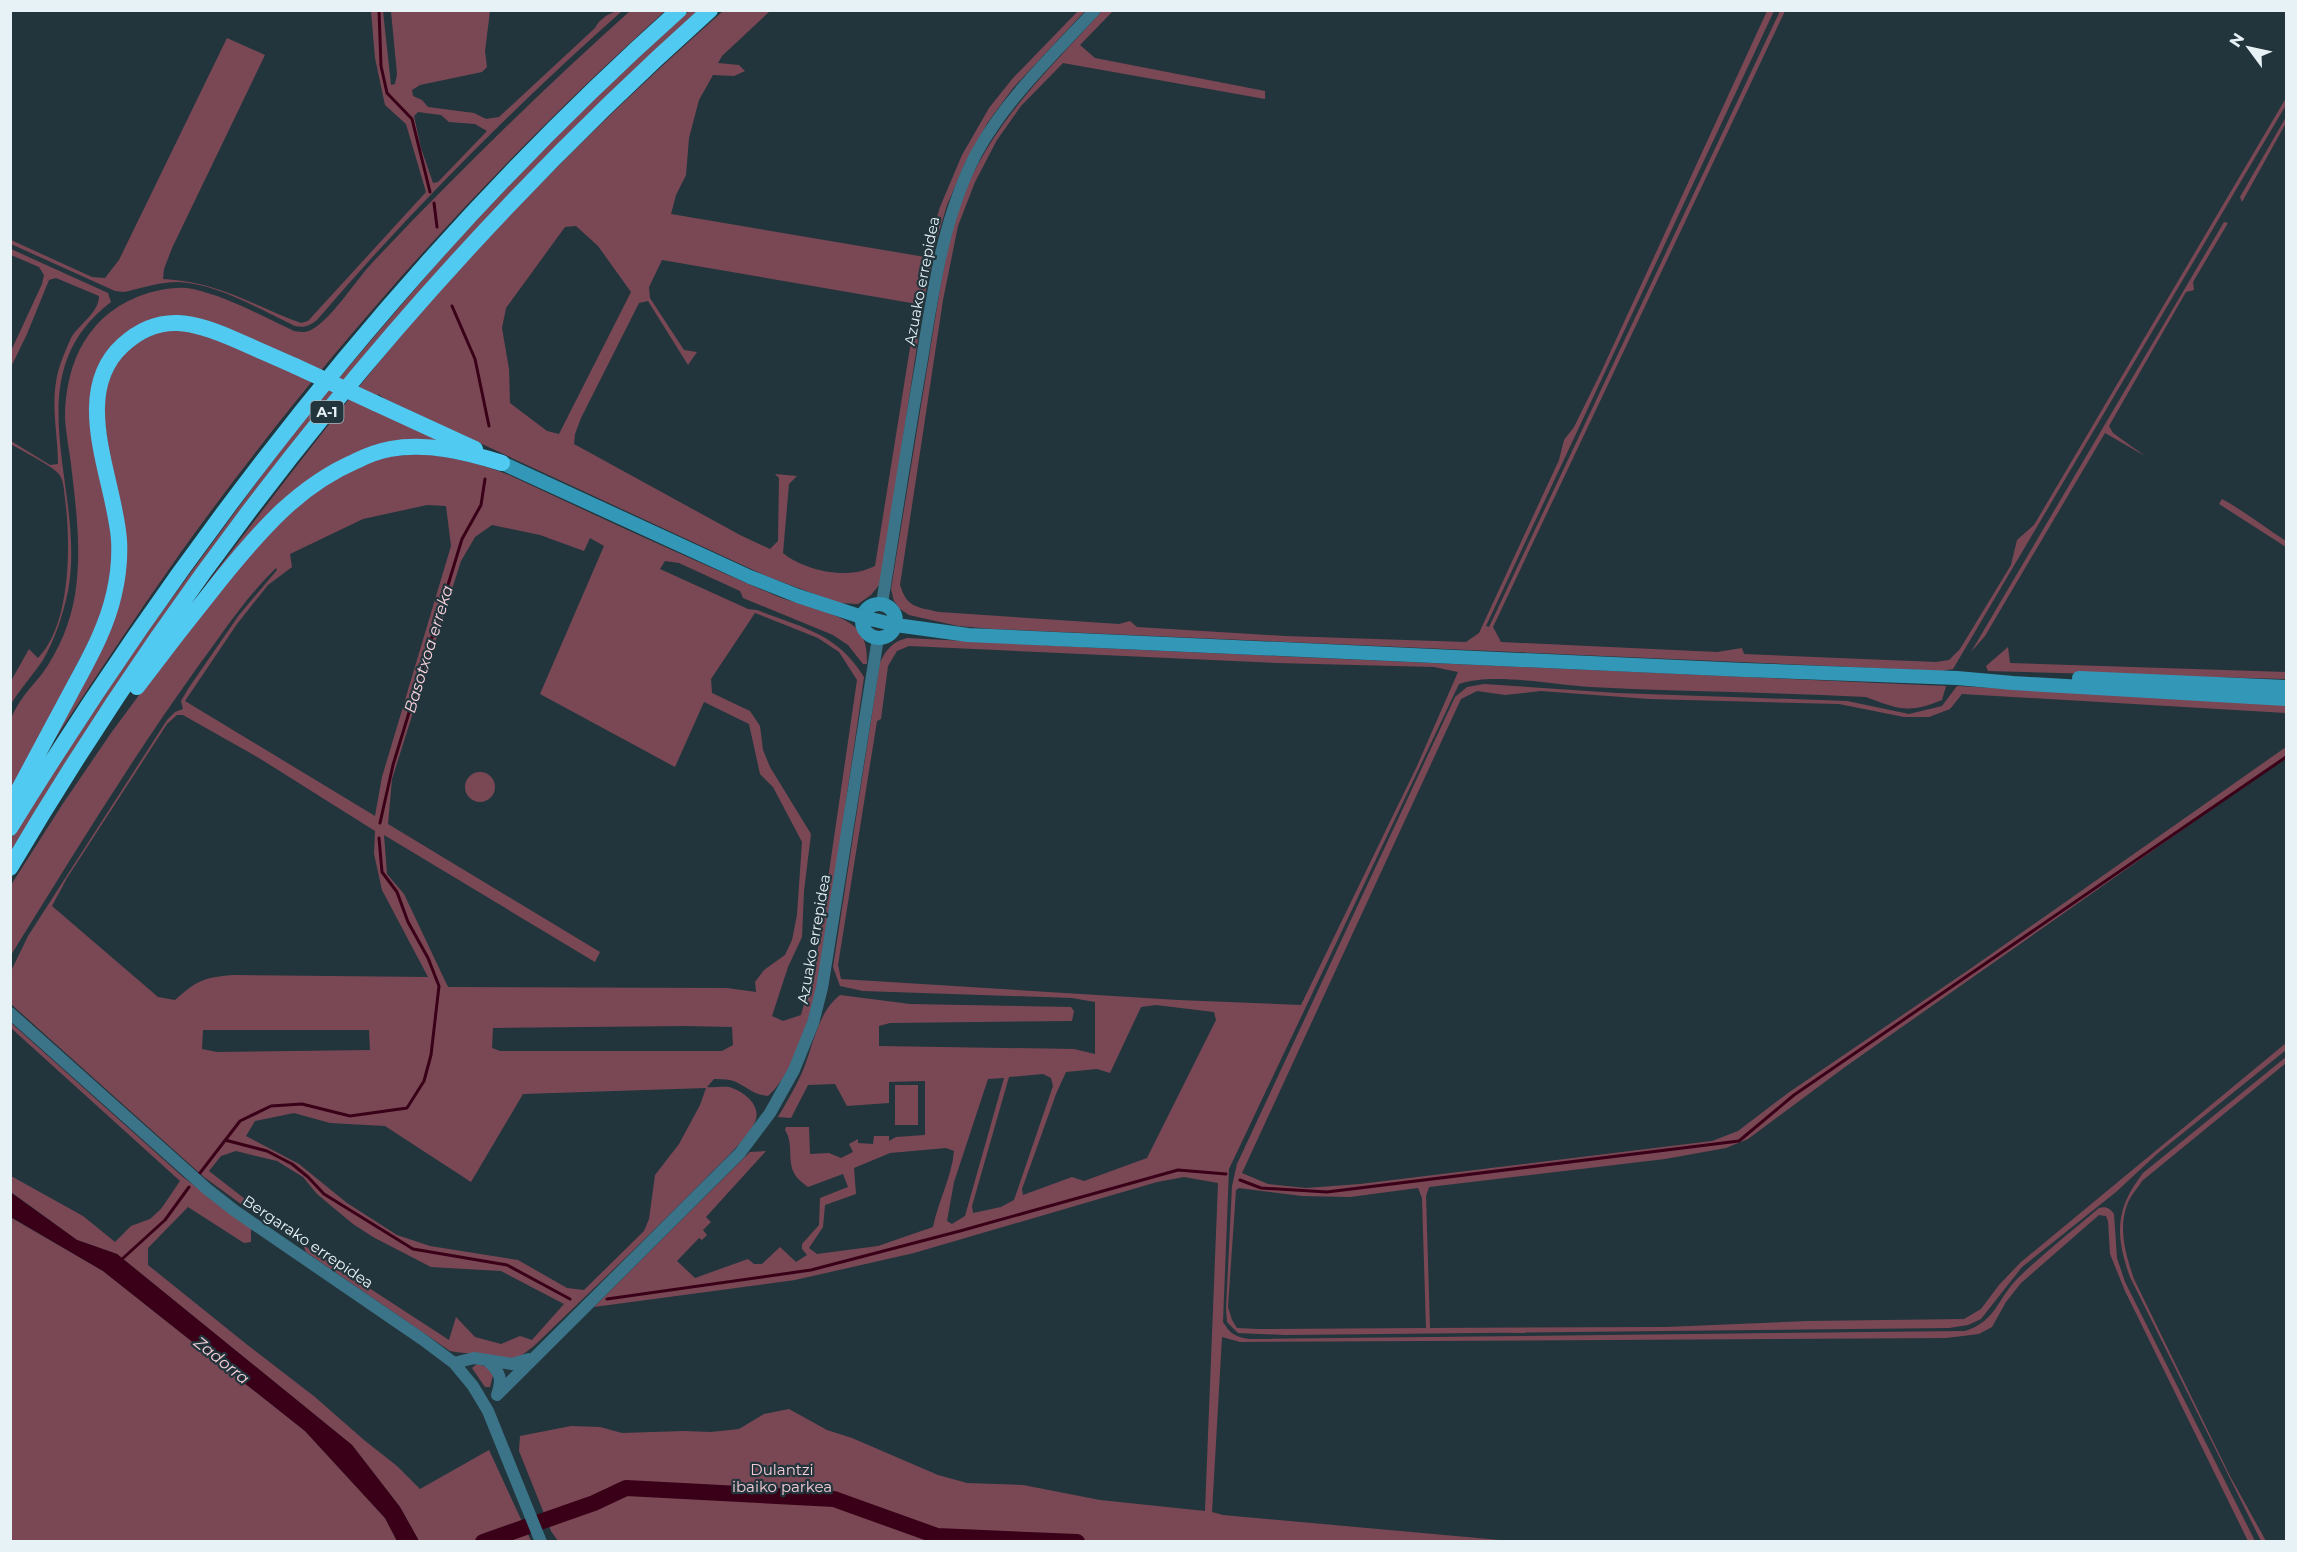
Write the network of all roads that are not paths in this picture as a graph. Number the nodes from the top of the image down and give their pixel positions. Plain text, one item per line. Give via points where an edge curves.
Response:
1 (679, 10) edge
2 (710, 10) edge
3 (1095, 10) edge
4 (502, 463) junction
5 (882, 603) junction
6 (862, 617) junction
7 (896, 625) junction
8 (878, 638) junction
9 (1972, 679) junction
10 (2286, 687) edge
11 (2286, 699) edge
12 (56, 793) junction
13 (10, 806) edge
14 (10, 828) edge
15 (10, 868) edge
16 (10, 1013) edge
17 (533, 1357) junction
18 (487, 1360) junction
19 (454, 1363) junction
20 (497, 1395) junction
21 (488, 1411) junction
22 (539, 1536) edge

1 - 14 highway, A-1 via 475,212 314,396 155,606
2 - 12 highway, A-1 via 527,186 336,401 174,614
3 - 5 street, Azuako errepidea via 1005,109 976,154 953,208 933,290
4 - 6 main road via 750,577
4 - 12 highway via 440,448 389,449 320,479 292,500 253,539
4 - 13 highway, bridge via 208,328 171,322 133,336 117,351 100,382 97,418 119,541 114,595 92,653
5 - 6 main road via 869,606
5 - 7 main road via 894,611
6 - 7 main road
6 - 8 main road via 868,635
7 - 8 main road via 886,637
7 - 9 main road via 968,635
8 - 17 street, Azuako errepidea via 829,956 813,1023 794,1070 770,1113 740,1153
9 - 10 main road via 2109,679
9 - 11 main road
12 - 15 highway, A-1
16 - 19 street, Bergarako errepidea via 207,1190
17 - 18 street via 512,1364
17 - 20 street, Azuako errepidea
18 - 19 street via 474,1358
18 - 20 street via 500,1377
19 - 21 street, Bergarako errepidea
20 - 21 street, Azuako errepidea
21 - 22 street, Bergarako errepidea

